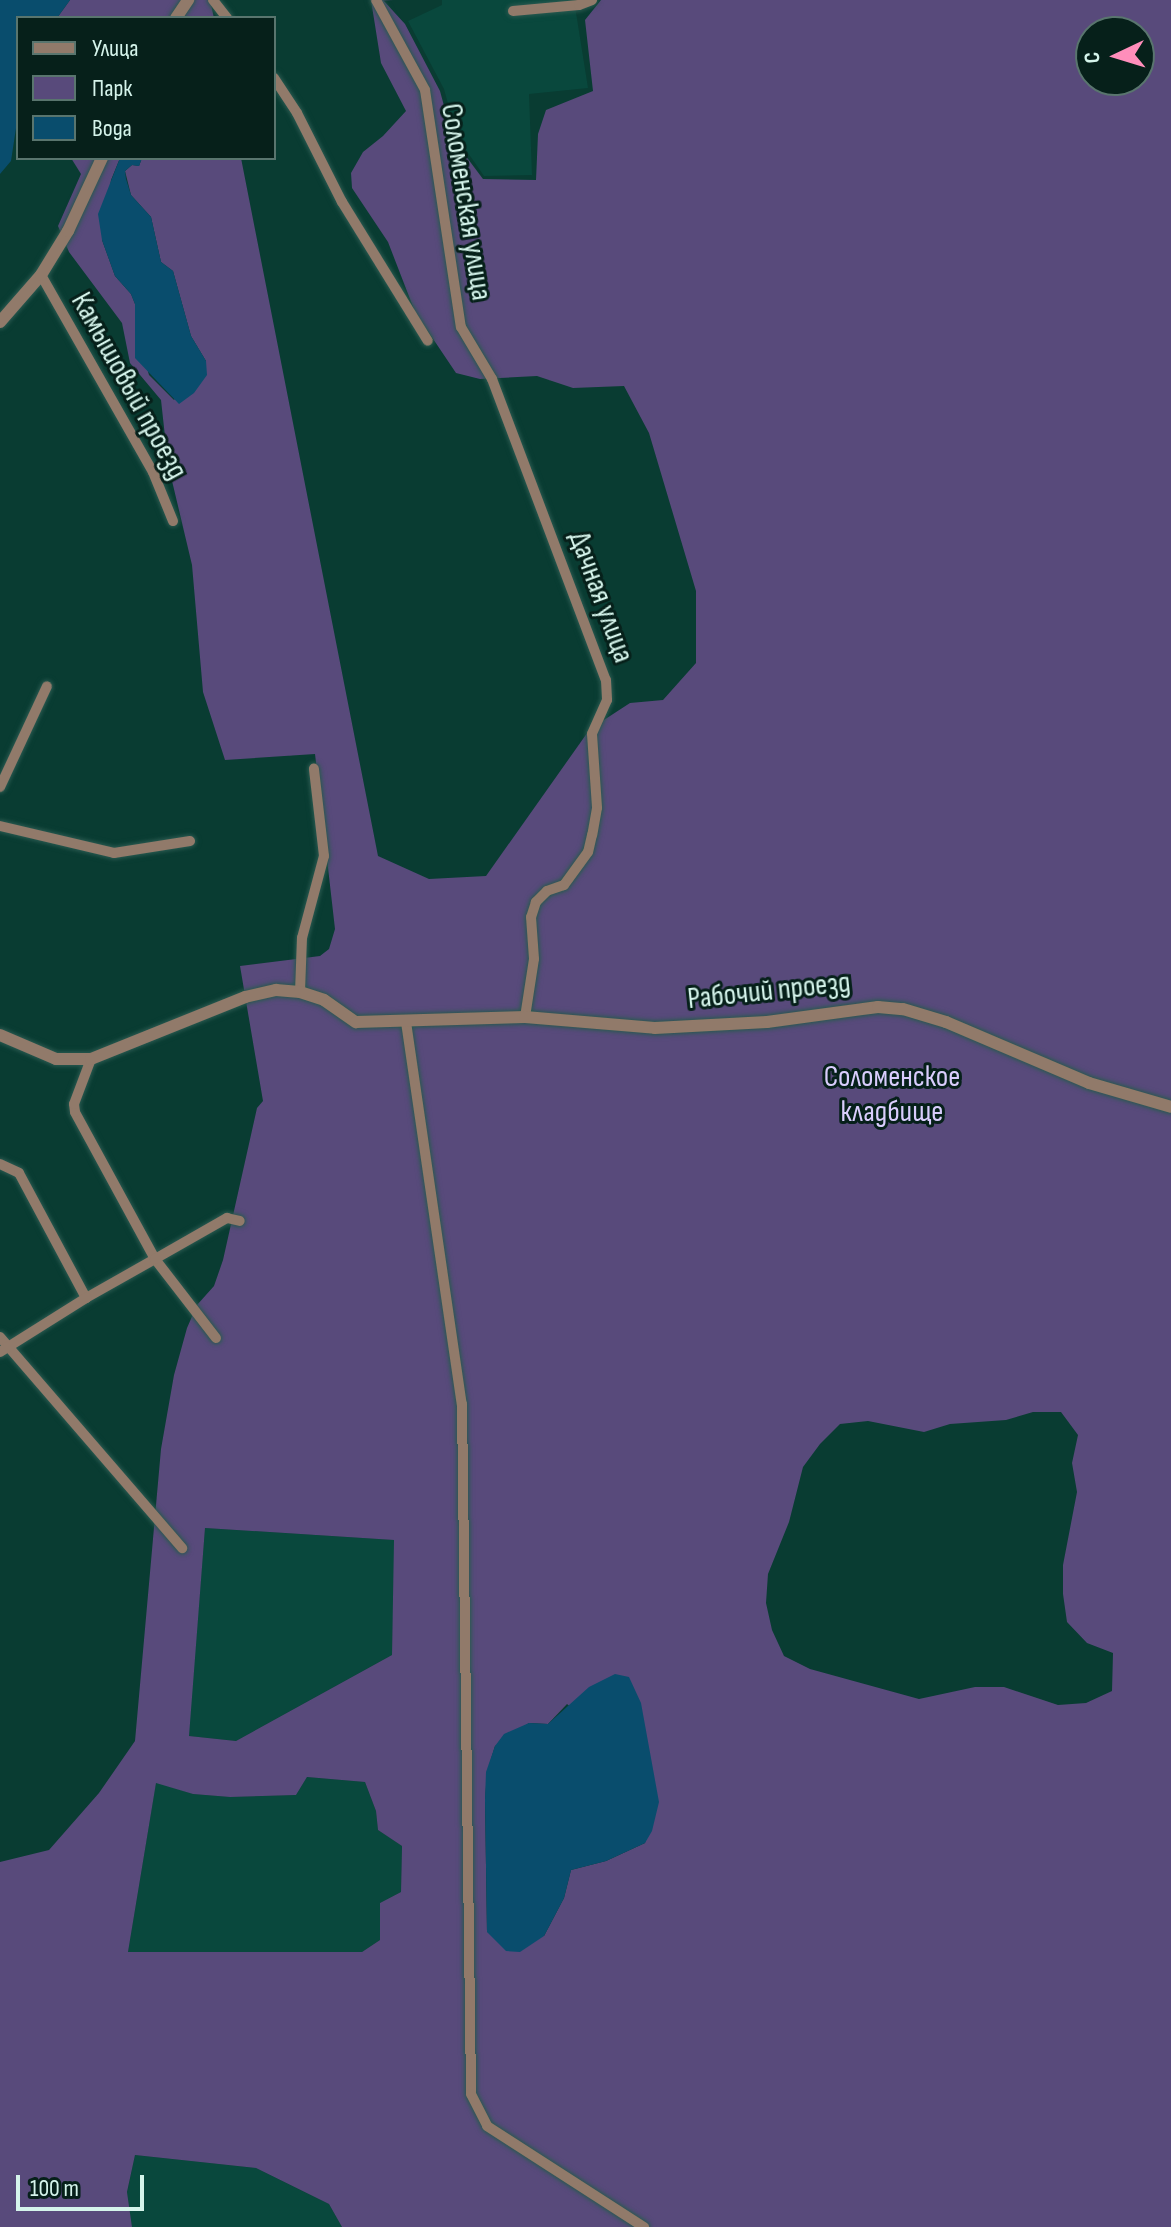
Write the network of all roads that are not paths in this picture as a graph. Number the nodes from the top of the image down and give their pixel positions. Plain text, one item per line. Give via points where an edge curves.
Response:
1 (213, 0) edge
2 (376, 0) edge
3 (592, 0) edge
4 (513, 11) dead end
5 (225, 16) edge
6 (276, 81) edge
7 (101, 160) edge
8 (41, 275) junction
9 (0, 322) edge
10 (461, 327) joint
11 (428, 341) dead end
12 (173, 521) dead end
13 (47, 686) dead end
14 (314, 769) dead end
15 (0, 787) edge
16 (0, 826) edge
17 (190, 841) dead end
18 (300, 992) junction
19 (525, 1017) junction
20 (406, 1022) junction
21 (0, 1035) edge
22 (91, 1059) junction
23 (1171, 1107) edge
24 (0, 1164) edge
25 (240, 1221) dead end
26 (155, 1259) junction
27 (86, 1298) junction
28 (0, 1337) edge
29 (216, 1338) dead end
30 (5, 1349) edge
31 (182, 1548) dead end
32 (644, 2227) edge

1 - 5 street
2 - 10 street, Соломенская улица via 425,90
3 - 4 street
6 - 11 street via 342,202
7 - 8 street
8 - 9 street
8 - 12 street, Камышовый проезд via 153,472
10 - 19 street, Дачная улица via 492,379 608,691 592,734 597,808 588,852 564,885 536,902
13 - 15 street
14 - 18 street via 324,856 302,938
16 - 17 street via 106,853
18 - 20 street, Рабочий проезд via 324,1000 356,1022
18 - 22 street via 276,990 245,997
19 - 20 street, Рабочий проезд
19 - 23 street, Рабочий проезд via 655,1028 767,1022 858,1008 903,1009 1089,1083
20 - 32 street via 462,1404 471,2094 487,2126
21 - 22 street via 56,1059
22 - 26 street via 75,1112
24 - 27 street via 19,1173
25 - 26 street via 227,1218
26 - 27 street
26 - 29 street
27 - 30 street
28 - 30 street
30 - 31 street

